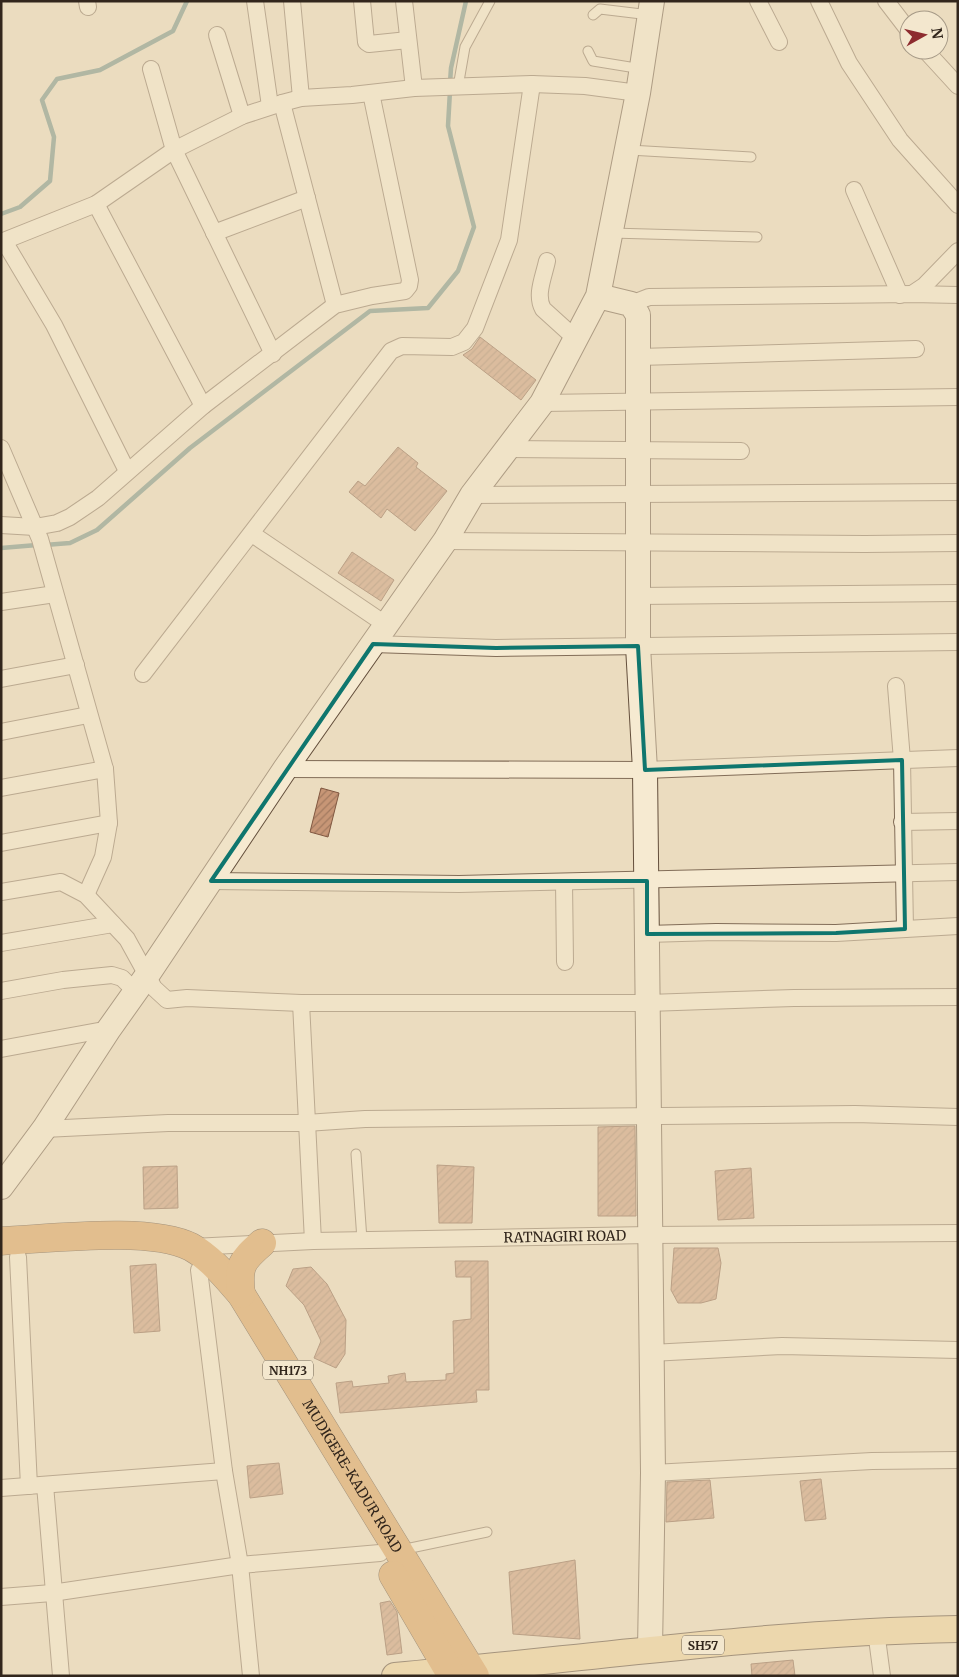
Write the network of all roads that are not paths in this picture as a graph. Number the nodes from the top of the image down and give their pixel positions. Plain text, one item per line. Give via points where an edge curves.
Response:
1 (255, 1) edge
2 (292, 1) edge
3 (362, 1) edge
4 (404, 1) edge
5 (490, 1) edge
6 (758, 1) edge
7 (820, 1) edge
8 (886, 1) edge
9 (651, 8) edge
10 (593, 15) dead end
11 (899, 18) edge
12 (218, 35) dead end
13 (408, 40) junction
14 (779, 42) dead end
15 (588, 51) dead end
16 (934, 60) edge
17 (151, 69) dead end
18 (642, 69) junction
19 (532, 84) junction
20 (958, 86) edge
21 (414, 88) junction
22 (449, 88) junction
23 (371, 93) junction
24 (638, 93) junction
25 (301, 98) junction
26 (276, 104) junction
27 (242, 116) junction
28 (174, 150) junction
29 (627, 150) junction
30 (751, 158) dead end
31 (854, 190) dead end
32 (307, 198) junction
33 (96, 204) junction
34 (958, 205) edge
35 (214, 232) junction
36 (610, 232) junction
37 (757, 238) dead end
38 (2, 242) edge
39 (958, 251) edge
40 (547, 262) dead end
41 (906, 294) junction
42 (958, 295) edge
43 (598, 296) junction
44 (631, 304) junction
45 (335, 305) junction
46 (575, 338) junction
47 (916, 349) dead end
48 (273, 354) junction
49 (639, 357) junction
50 (958, 397) edge
51 (638, 401) junction
52 (542, 403) junction
53 (203, 406) junction
54 (1, 448) edge
55 (506, 449) junction
56 (638, 451) junction
57 (741, 451) dead end
58 (127, 471) junction
59 (958, 492) edge
60 (472, 496) junction
61 (638, 496) junction
62 (1, 525) edge
63 (252, 534) junction
64 (40, 540) junction
65 (445, 541) junction
66 (638, 541) junction
67 (958, 543) edge
68 (958, 593) edge
69 (55, 594) junction
70 (638, 596) junction
71 (1, 602) edge
72 (379, 634) junction
73 (958, 642) edge
74 (638, 646) junction
75 (76, 665) junction
76 (143, 674) dead end
77 (1, 679) edge
78 (896, 686) dead end
79 (88, 715) junction
80 (1, 732) edge
81 (958, 758) edge
82 (902, 760) junction
83 (105, 769) junction
84 (285, 769) junction
85 (645, 770) junction
86 (1, 788) edge
87 (958, 821) edge
88 (902, 822) junction
89 (109, 823) junction
90 (1, 843) edge
91 (958, 872) edge
92 (903, 873) junction
93 (211, 881) junction
94 (647, 881) junction
95 (564, 882) junction
96 (1, 892) edge
97 (86, 896) junction
98 (113, 924) junction
99 (958, 926) edge
100 (905, 929) junction
101 (647, 934) junction
102 (1, 943) edge
103 (565, 962) dead end
104 (142, 983) junction
105 (1, 991) edge
106 (958, 997) edge
107 (301, 1003) junction
108 (648, 1003) junction
109 (109, 1028) junction
110 (1, 1050) edge
111 (649, 1116) junction
112 (958, 1117) edge
113 (306, 1123) junction
114 (44, 1129) junction
115 (356, 1154) dead end
116 (1, 1187) edge
117 (958, 1233) edge
118 (650, 1234) junction
119 (362, 1240) junction
120 (313, 1241) junction
121 (262, 1243) junction
122 (7, 1252) edge
123 (189, 1258) junction
124 (241, 1294) junction
125 (958, 1350) edge
126 (651, 1353) junction
127 (958, 1460) edge
128 (224, 1471) junction
129 (653, 1473) junction
130 (37, 1486) junction
131 (1, 1488) edge
132 (487, 1532) dead end
133 (390, 1552) junction
134 (240, 1564) junction
135 (52, 1593) junction
136 (1, 1597) edge
137 (958, 1629) edge
138 (876, 1631) junction
139 (650, 1649) junction
140 (461, 1673) edge
141 (61, 1676) edge
142 (251, 1676) edge
143 (396, 1676) edge
144 (882, 1676) edge

1 - 26 street
2 - 25 street
3 - 13 street via 366,42
4 - 13 street
5 - 22 lane
6 - 14 street
7 - 34 street via 850,64 900,140
8 - 11 street
9 - 10 lane via 600,9
9 - 18 street
12 - 27 street
13 - 21 street
15 - 18 lane via 594,61
16 - 20 street
17 - 28 street
18 - 24 street
19 - 22 street
19 - 24 street via 586,86
19 - 63 street via 509,240 475,328 464,342 452,348 402,346 391,351
21 - 22 street
21 - 23 street
23 - 25 street
23 - 45 street via 409,286 405,291
24 - 29 street
25 - 26 street
26 - 27 street
26 - 32 street
27 - 28 street
28 - 33 street
28 - 35 street
29 - 30 lane
29 - 36 street
31 - 41 street
32 - 35 street
32 - 45 street
33 - 38 street
33 - 53 street
35 - 48 street
36 - 37 lane
36 - 43 street
38 - 58 street via 54,325
39 - 41 street via 924,286
40 - 46 street via 540,304
41 - 42 street
41 - 44 street via 649,297
43 - 44 street
43 - 46 street
44 - 49 street via 638,315
45 - 48 street
46 - 52 street
47 - 49 street
48 - 53 street
49 - 51 street
50 - 51 street
51 - 52 street
51 - 56 street
52 - 55 street
53 - 58 street
54 - 64 street
55 - 56 street
55 - 60 street
56 - 57 street
56 - 61 street
58 - 64 street via 98,498 58,523
59 - 61 street
60 - 61 street
60 - 65 street
61 - 66 street
62 - 64 street
63 - 72 street
63 - 76 street
64 - 69 street
65 - 66 street
65 - 72 street
66 - 67 street
66 - 70 street
68 - 70 street
69 - 71 street
69 - 75 street
70 - 74 street
72 - 74 street via 496,648
72 - 84 street
73 - 74 street
74 - 85 street
75 - 77 street
75 - 79 street
78 - 82 street
79 - 80 street
79 - 83 street
81 - 82 street
82 - 85 street
82 - 88 street
83 - 86 street
83 - 89 street
84 - 85 street
84 - 93 street
85 - 94 street
87 - 88 street
88 - 92 street
89 - 90 street
89 - 97 street via 103,857
91 - 92 street
92 - 94 street
92 - 100 street
93 - 95 street
93 - 104 street
94 - 95 street
94 - 101 street
95 - 103 street
96 - 97 street via 61,882
97 - 98 street
98 - 102 street
98 - 104 street via 127,939
99 - 100 street
100 - 101 street via 836,934
101 - 108 street
104 - 105 street via 112,975
104 - 107 street via 154,988 167,1000
104 - 109 street
106 - 108 street
107 - 108 street
107 - 113 street
108 - 111 street
109 - 110 street
109 - 114 street
111 - 112 street via 855,1114
111 - 113 street
111 - 118 street
113 - 114 street via 168,1122
113 - 120 street
114 - 116 street
115 - 119 lane
117 - 118 street, RATNAGIRI ROAD
118 - 119 street, RATNAGIRI ROAD
118 - 126 street
119 - 120 street, RATNAGIRI ROAD
120 - 121 street, RATNAGIRI ROAD
121 - 123 street, RATNAGIRI ROAD
121 - 124 highway via 240,1266
122 - 123 highway, MUDIGERE-KADUR ROAD / NH173 via 153,1252
122 - 130 street
123 - 124 highway, MUDIGERE-KADUR ROAD / NH173 via 208,1259
123 - 128 street
123 - 133 highway, MUDIGERE-KADUR ROAD / NH173 via 233,1314
124 - 133 highway, MUDIGERE-KADUR ROAD / NH173
125 - 126 street via 782,1346
126 - 129 street
127 - 129 street
128 - 130 street
128 - 134 street
129 - 139 street
130 - 131 street
130 - 135 street
132 - 133 lane
133 - 134 street
133 - 140 highway, MUDIGERE-KADUR ROAD / NH173
134 - 135 street
134 - 142 street
135 - 136 street
135 - 141 street
137 - 138 main road, SH57
138 - 139 main road, SH57
138 - 144 street
139 - 140 main road, SH57
140 - 143 main road

